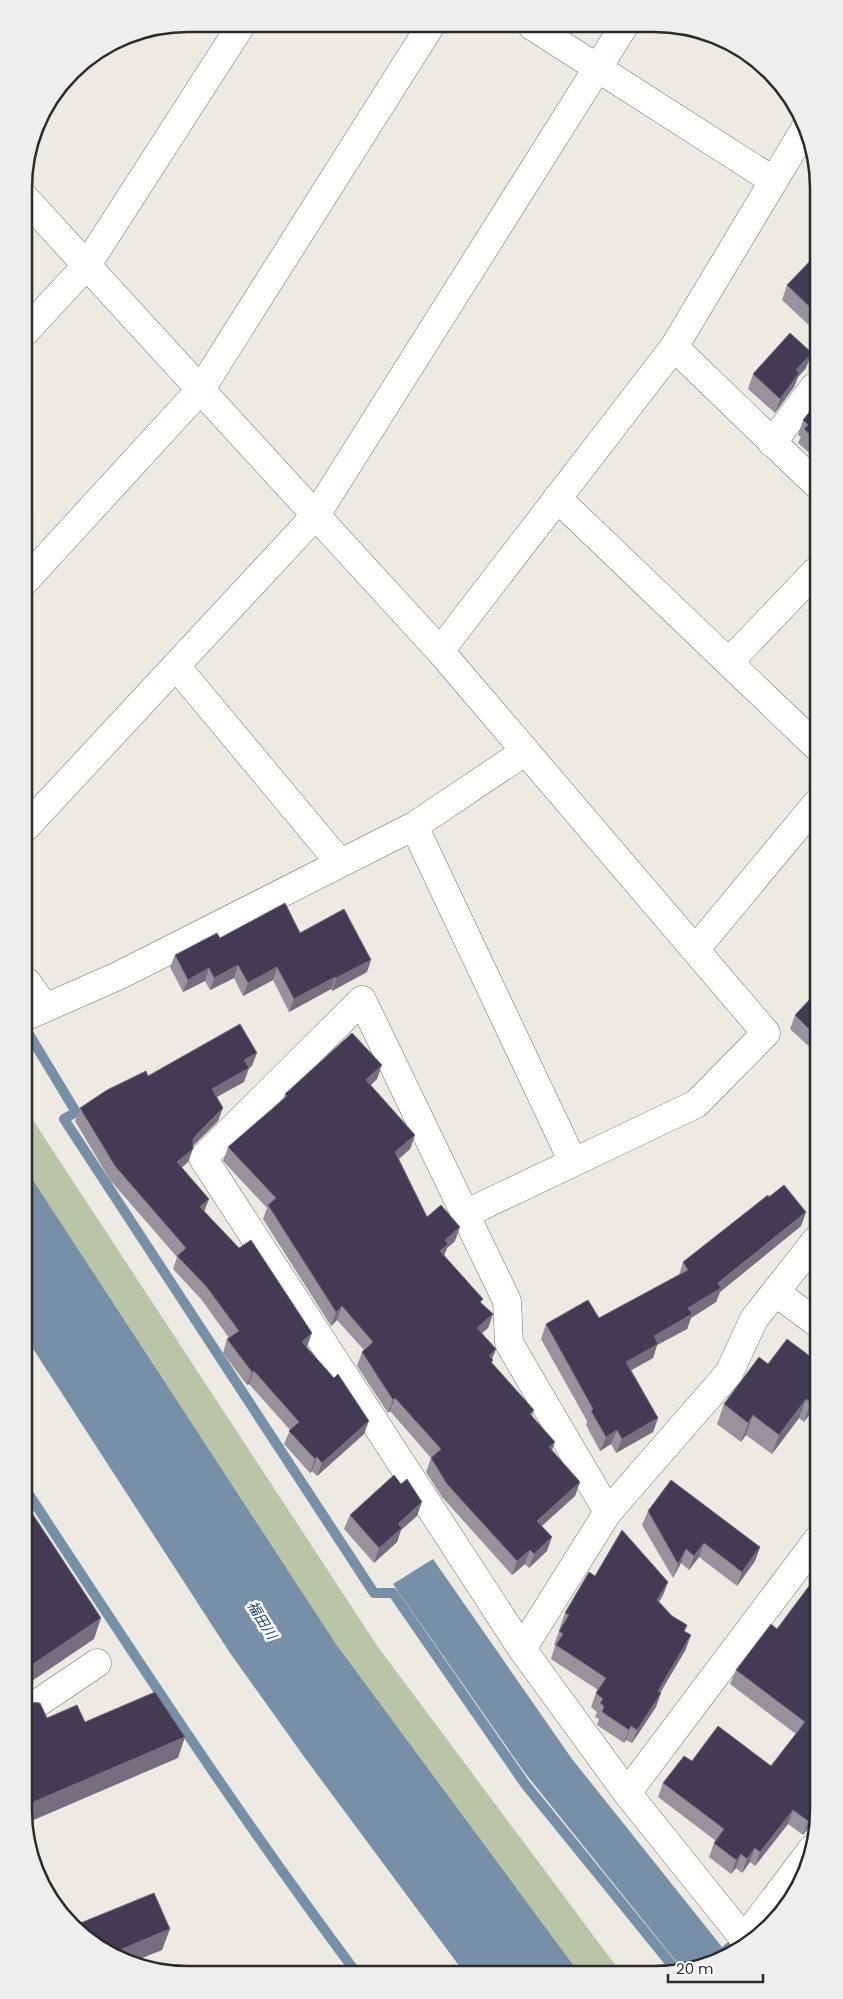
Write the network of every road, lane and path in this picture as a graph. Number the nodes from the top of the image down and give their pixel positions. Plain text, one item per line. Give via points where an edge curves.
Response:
1 (236, 33) edge
2 (426, 33) edge
3 (543, 33) edge
4 (620, 33) edge
5 (598, 68) junction
6 (801, 135) edge
7 (774, 180) junction
8 (33, 207) edge
9 (87, 265) junction
10 (33, 323) edge
11 (674, 347) junction
12 (200, 389) junction
13 (810, 392) edge
14 (772, 443) junction
15 (810, 479) edge
16 (557, 498) junction
17 (316, 515) junction
18 (33, 572) edge
19 (810, 577) edge
20 (440, 651) junction
21 (729, 662) junction
22 (176, 666) junction
23 (810, 740) edge
24 (526, 751) junction
25 (810, 811) edge
26 (33, 821) edge
27 (414, 826) junction
28 (340, 863) junction
29 (696, 950) junction
30 (36, 1012) edge
31 (573, 1162) junction
32 (465, 1214) junction
33 (810, 1248) edge
34 (775, 1292) junction
35 (810, 1318) edge
36 (608, 1512) junction
37 (810, 1550) edge
38 (522, 1649) junction
39 (96, 1663) dead end
40 (32, 1707) edge
41 (627, 1793) junction
42 (800, 1866) edge
43 (757, 1928) edge
44 (744, 1938) edge

1 - 9 street
2 - 12 street
3 - 5 street
4 - 5 street
5 - 7 street
5 - 17 street
6 - 7 street
7 - 11 street
8 - 9 street
9 - 10 street
9 - 12 street
11 - 14 street
11 - 16 street
12 - 17 street
12 - 18 street
13 - 14 street
14 - 15 street
16 - 20 street
16 - 21 street
17 - 20 street
17 - 22 street
19 - 21 street
20 - 24 street
21 - 23 street
22 - 26 street
22 - 28 street
24 - 27 street
24 - 29 street
25 - 29 street
27 - 28 street
27 - 31 street
28 - 30 street via 120,975
29 - 31 street via 766,1033 696,1104
31 - 32 street
32 - 36 street via 507,1301 509,1343
32 - 38 street via 362,1000 203,1158
33 - 34 street
34 - 35 street
34 - 36 street via 754,1319 729,1373
36 - 38 street
37 - 41 street
38 - 41 street
39 - 40 street
41 - 44 street
42 - 43 street

